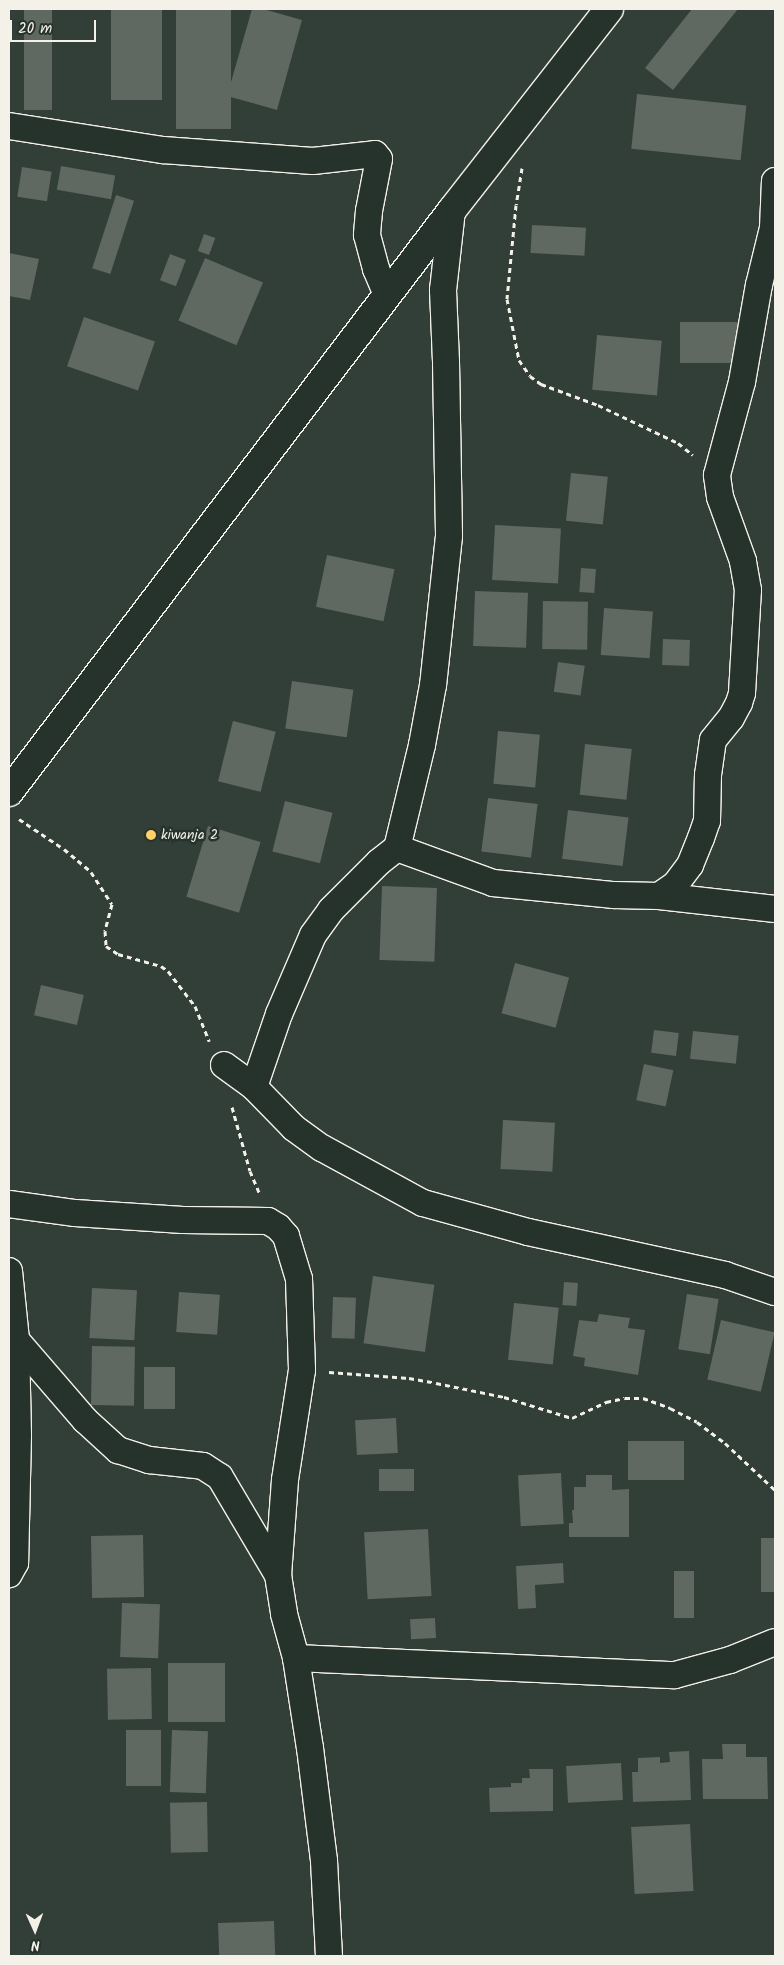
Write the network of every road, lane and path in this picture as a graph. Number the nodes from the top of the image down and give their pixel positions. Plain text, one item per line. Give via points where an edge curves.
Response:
1 (609, 9) edge
2 (9, 126) edge
3 (523, 160) dead end
4 (775, 181) edge
5 (452, 210) junction
6 (387, 295) junction
7 (718, 475) junction
8 (9, 792) edge
9 (17, 818) dead end
10 (397, 848) junction
11 (659, 896) junction
12 (775, 909) edge
13 (224, 1065) junction
14 (254, 1086) junction
15 (9, 1204) edge
16 (268, 1221) junction
17 (9, 1271) edge
18 (775, 1292) edge
19 (16, 1340) junction
20 (302, 1370) junction
21 (775, 1490) edge
22 (9, 1574) edge
23 (278, 1575) junction
24 (775, 1642) edge
25 (296, 1658) junction
26 (329, 1956) edge

1 - 5 street
2 - 6 street via 163,150 313,161 375,154 379,159 368,235 376,269
3 - 7 path via 507,299 519,360 530,376 541,384 598,405 678,444
4 - 7 street via 773,228
5 - 6 street
5 - 10 street via 443,290 448,536 433,685
6 - 8 street
7 - 11 street via 720,497 748,584 742,692 739,703 713,740 707,821 701,838 690,865 675,885
9 - 13 path via 64,849 91,872 112,904 105,931 106,946 118,954 168,971 195,1006 210,1044
10 - 11 street via 493,883 614,895
10 - 14 street via 330,910 313,935 278,1014
11 - 12 street
13 - 14 street
13 - 16 path via 237,1128
14 - 18 street via 294,1128 322,1148 423,1203 528,1232 725,1274
15 - 16 street via 75,1213 183,1220
16 - 20 street via 286,1236 299,1279
17 - 19 street
19 - 22 street via 15,1562
19 - 23 street via 85,1420 118,1450 149,1460 203,1466 220,1477
20 - 21 path via 427,1381 504,1397 572,1418 606,1402 643,1398 697,1422 725,1443
20 - 23 street via 285,1480
23 - 25 street
24 - 25 street via 730,1660 676,1675
25 - 26 street via 324,1861

